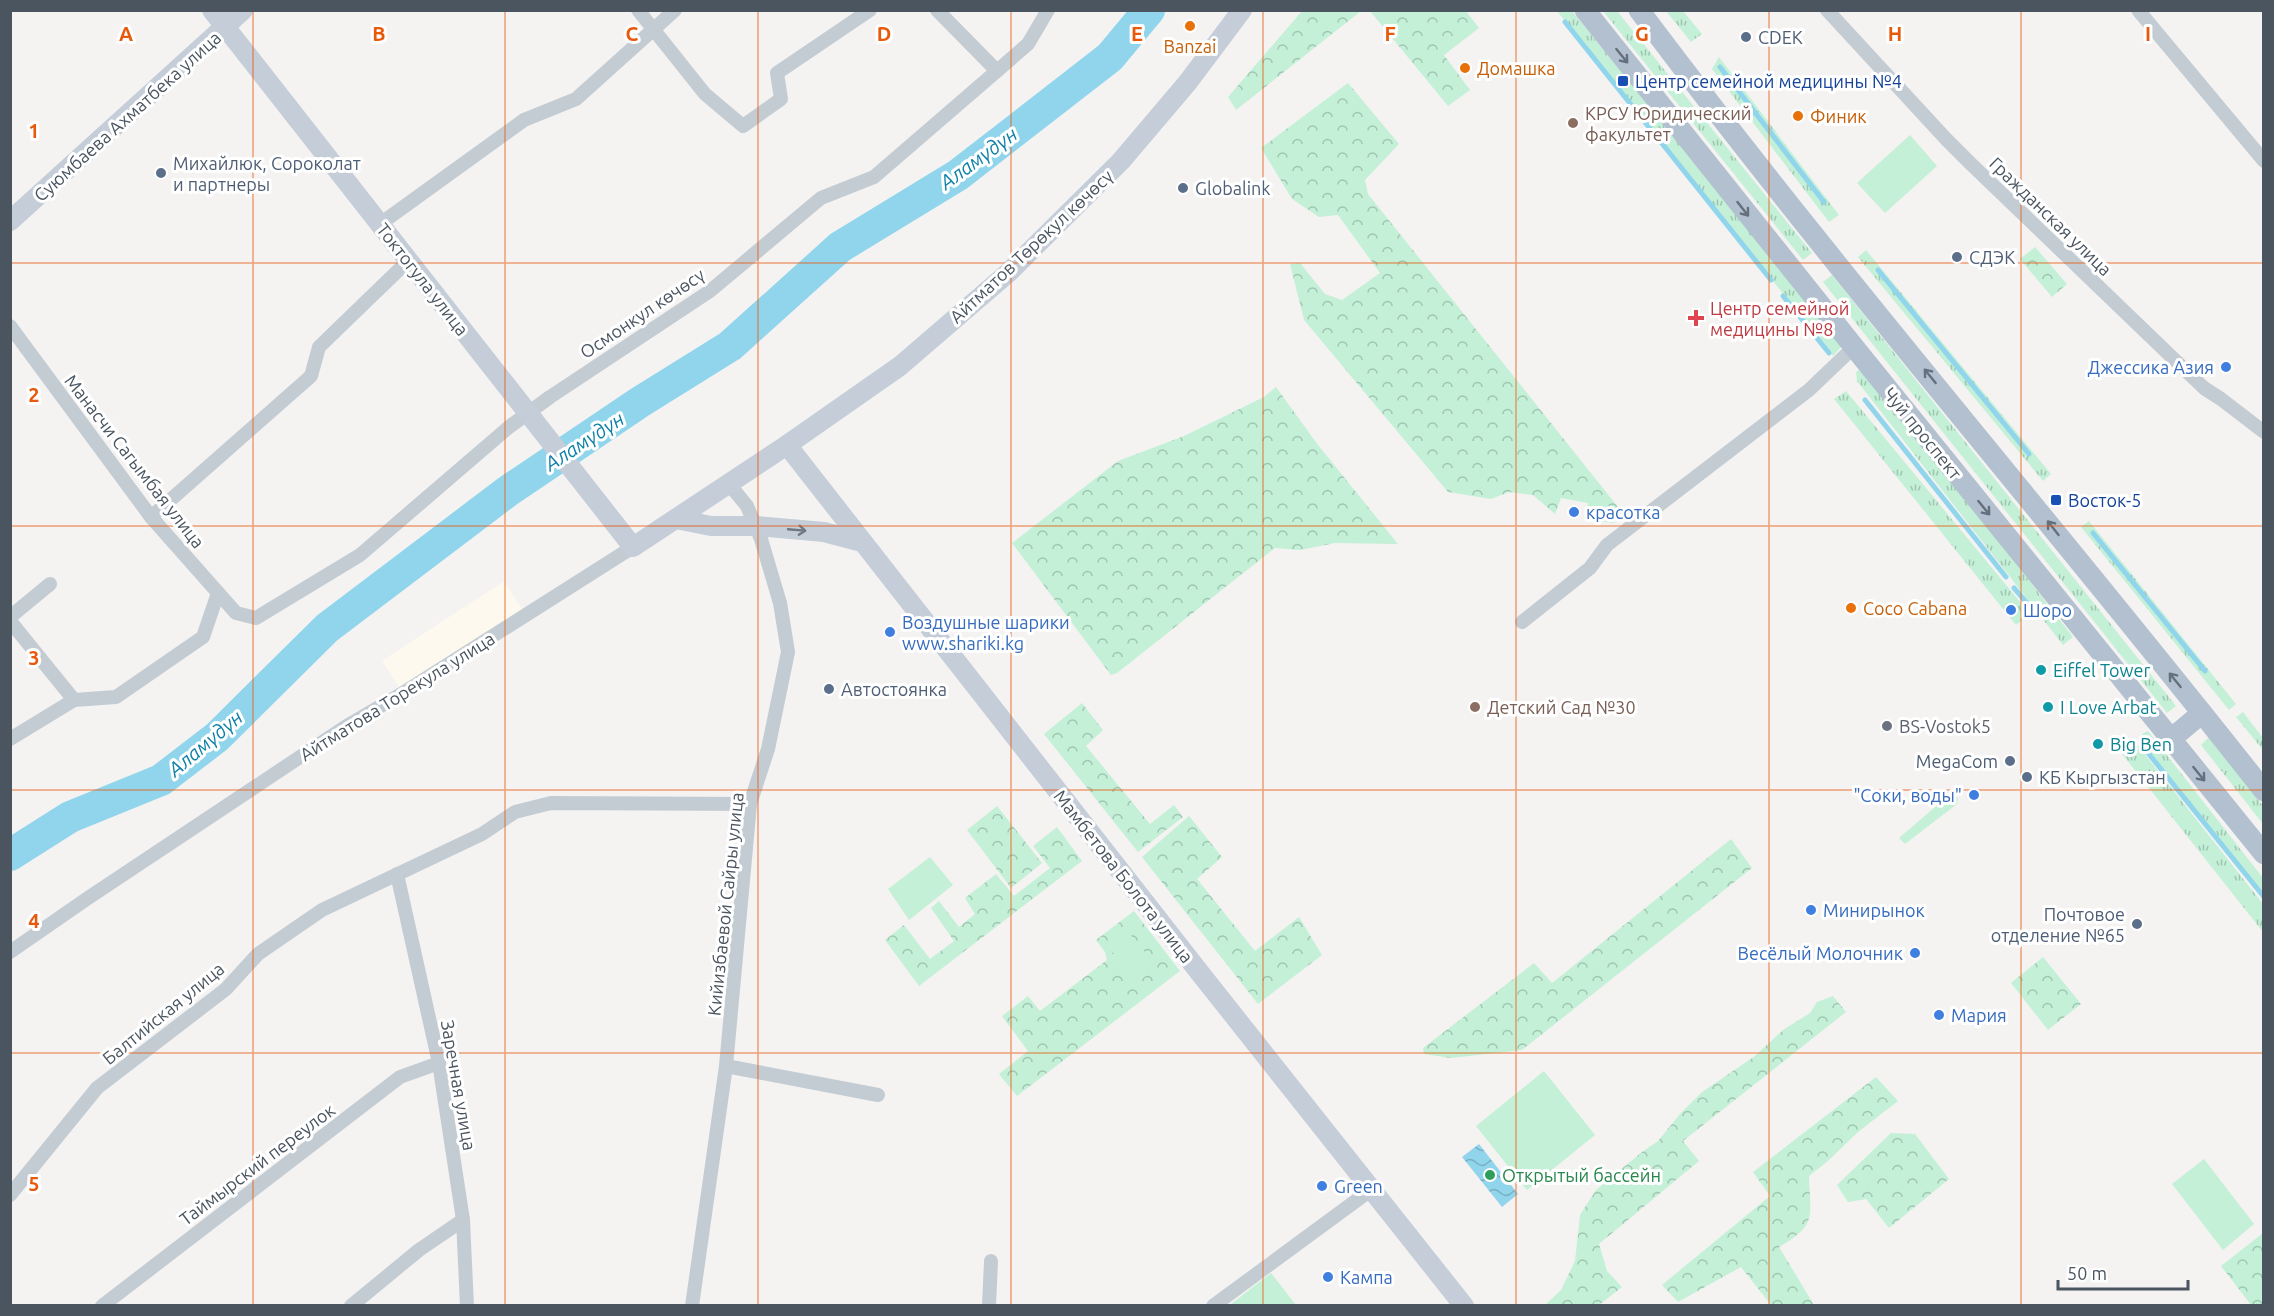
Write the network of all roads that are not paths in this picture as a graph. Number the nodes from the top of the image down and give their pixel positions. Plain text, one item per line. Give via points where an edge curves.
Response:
1 (212, 10) edge
2 (243, 10) edge
3 (638, 10) edge
4 (675, 10) edge
5 (870, 10) edge
6 (937, 10) edge
7 (1048, 10) edge
8 (1242, 10) edge
9 (1585, 10) edge
10 (1639, 10) edge
11 (1827, 10) edge
12 (2138, 10) edge
13 (225, 27) junction
14 (652, 30) junction
15 (997, 71) junction
16 (2264, 161) edge
17 (10, 221) edge
18 (380, 224) junction
19 (409, 260) junction
20 (10, 326) edge
21 (1854, 347) junction
22 (530, 415) junction
23 (2264, 432) edge
24 (787, 445) junction
25 (729, 484) junction
26 (152, 517) junction
27 (676, 519) junction
28 (756, 526) junction
29 (862, 542) junction
30 (633, 547) junction
31 (50, 584) dead end
32 (218, 592) junction
33 (236, 613) joint
34 (10, 619) edge
35 (1522, 622) dead end
36 (74, 700) junction
37 (2202, 713) junction
38 (10, 739) edge
39 (2171, 739) junction
40 (2264, 791) edge
41 (750, 804) junction
42 (2264, 854) edge
43 (397, 874) junction
44 (10, 952) edge
45 (439, 1063) junction
46 (726, 1066) junction
47 (878, 1095) dead end
48 (1372, 1189) junction
49 (10, 1195) edge
50 (462, 1220) junction
51 (991, 1261) dead end
52 (102, 1305) edge
53 (351, 1305) edge
54 (467, 1305) edge
55 (692, 1305) edge
56 (989, 1305) edge
57 (1213, 1305) edge
58 (1464, 1305) edge

1 - 13 street, Токтогула улица
2 - 13 street, Суюмбаева Ахматбека улица
3 - 14 street
4 - 14 street
5 - 14 street via 777,73 781,99 743,126 705,94
6 - 15 street
7 - 15 street, Осмонкул көчөсү via 1028,44
8 - 24 street, Айтматов Төрөкул көчөсү via 1188,82 1120,161 1008,273 900,366
9 -> 21 main road, Чуй проспект
37 -> 10 main road via 1817,238
11 - 23 street, Гражданская улица via 1954,147 2204,388
12 - 16 street
13 - 17 street, Суюмбаева Ахматбека улица
13 - 18 street, Токтогула улица
14 - 18 street via 576,99 524,120
15 - 22 street, Осмонкул көчөсү via 874,177 821,198 710,291
18 - 19 street, Токтогула улица
19 - 22 street, Токтогула улица
19 - 26 street via 319,347 311,376
20 - 26 street, Манасчи Сагымбая улица
21 - 35 street via 1809,390 1607,545 1590,568
21 -> 39 main road, Чуй проспект
22 - 30 street, Токтогула улица
22 - 33 street, Осмонкул көчөсү via 360,555 256,618
24 - 25 street, Айтматова Торекула улица
24 - 29 street, Мамбетова Болота улица
25 - 27 street, Айтматова Торекула улица
25 - 28 street, Кийизбаевой Сайры улица via 747,506
26 - 32 street, Манасчи Сагымбая улица
27 - 28 street via 711,526
27 - 30 street, Айтматова Торекула улица
28 -> 29 street via 824,532
28 - 41 street, Кийизбаевой Сайры улица via 780,603 788,652 768,749
29 - 48 street, Мамбетова Болота улица
30 - 44 street, Айтматова Торекула улица via 345,727
31 - 34 street
32 - 33 street, Манасчи Сагымбая улица
32 - 36 street via 202,637 116,697
34 - 36 street
36 - 38 street
37 - 39 main road
37 - 40 main road
39 -> 42 main road, Чуй проспект
41 - 43 street, Балтийская улица via 551,802 515,812 482,834
41 - 46 street, Кийизбаевой Сайры улица
43 - 45 street, Заречная улица
43 - 49 street, Балтийская улица via 322,910 258,954 226,989 97,1088
45 - 50 street, Заречная улица
45 - 52 street, Таймырский переулок via 400,1077
46 - 47 street
46 - 55 street, Кийизбаевой Сайры улица
48 - 57 street
48 - 58 street, Мамбетова Болота улица
50 - 53 street
50 - 54 street, Заречная улица
51 - 56 street

